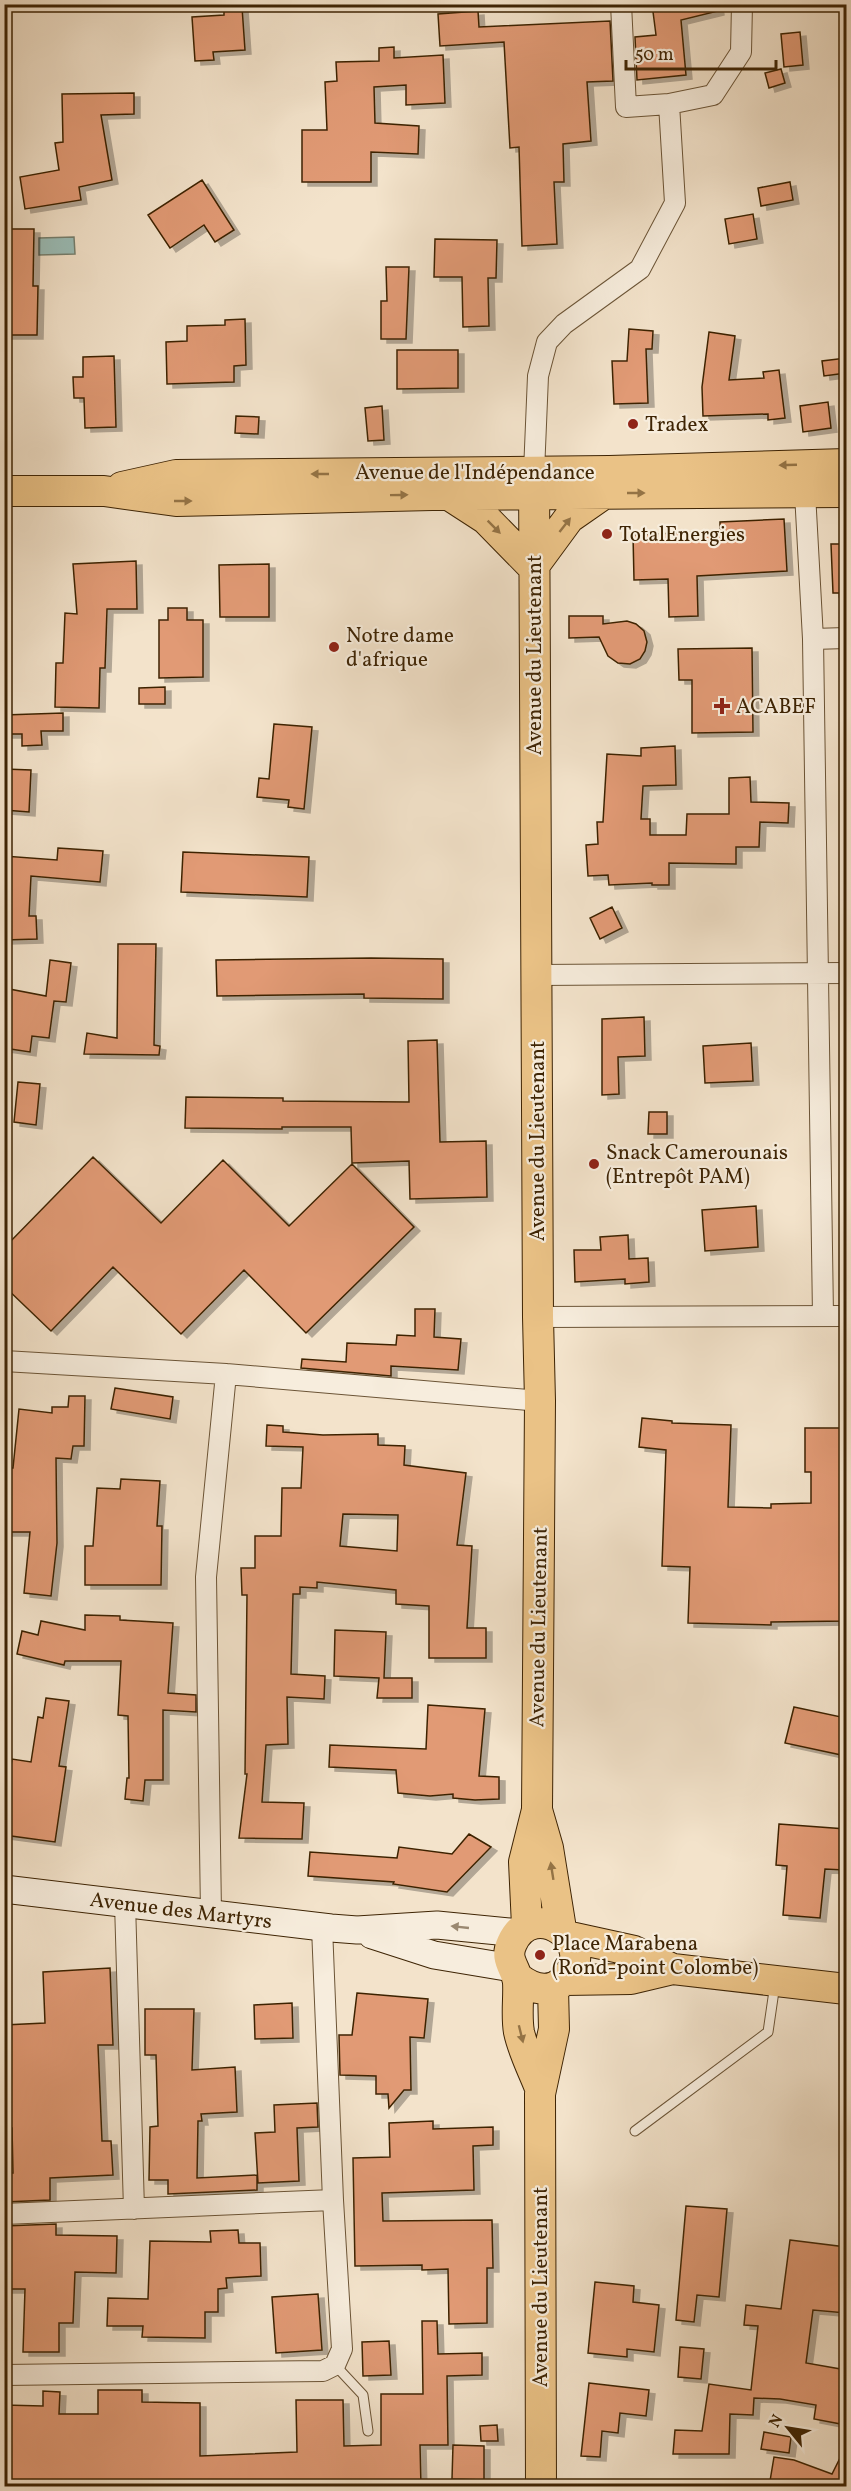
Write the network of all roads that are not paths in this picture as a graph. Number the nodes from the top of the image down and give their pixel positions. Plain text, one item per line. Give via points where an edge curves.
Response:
1 (621, 4) edge
2 (742, 4) edge
3 (669, 104) junction
4 (846, 464) edge
5 (534, 483) junction
6 (4, 491) edge
7 (104, 491) junction
8 (846, 492) edge
9 (605, 493) junction
10 (805, 493) junction
11 (449, 495) junction
12 (533, 567) junction
13 (846, 638) edge
14 (813, 639) junction
15 (818, 973) junction
16 (846, 973) edge
17 (537, 975) junction
18 (823, 1316) junction
19 (846, 1316) edge
20 (538, 1317) junction
21 (4, 1360) edge
22 (226, 1374) junction
23 (540, 1401) junction
24 (537, 1810) junction
25 (4, 1889) edge
26 (125, 1903) junction
27 (211, 1913) junction
28 (322, 1927) junction
29 (357, 1930) junction
30 (523, 1930) junction
31 (566, 1933) junction
32 (674, 1969) junction
33 (515, 1973) junction
34 (775, 1981) junction
35 (559, 1984) junction
36 (846, 1989) edge
37 (540, 2088) junction
38 (635, 2131) dead end
39 (333, 2200) junction
40 (134, 2209) junction
41 (4, 2214) edge
42 (335, 2365) junction
43 (4, 2375) edge
44 (368, 2431) dead end
45 (541, 2487) edge

1 - 3 street via 626,107
2 - 3 street via 741,52 713,95
3 - 5 street via 675,203 640,269 564,324 547,342 538,376
4 -> 5 main road, Avenue de l'Indépendance
5 -> 7 main road, Avenue de l'Indépendance via 176,475
5 - 9 main road, Avenue de l'Indépendance
5 - 11 main road, Avenue de l'Indépendance
5 - 12 main road, Avenue du Lieutenant
6 - 7 main road, Avenue de l'Indépendance
7 -> 11 main road, Avenue de l'Indépendance via 176,501
8 - 10 main road, Avenue de l'Indépendance
9 -> 10 main road, Avenue de l'Indépendance
12 -> 9 main road via 569,518
10 - 14 street
11 -> 12 main road via 486,519
12 - 17 main road, Avenue du Lieutenant
13 - 14 street
14 - 15 street
15 - 16 street
15 - 17 street
15 - 18 street
17 - 20 main road, Avenue du Lieutenant
18 - 19 street
18 - 20 street
20 - 23 main road, Avenue du Lieutenant
21 - 22 street
22 - 23 street
22 - 27 street via 206,1577
23 - 24 main road, Avenue du Lieutenant
24 - 30 main road, Avenue du Lieutenant via 524,1862
31 -> 24 main road, Avenue du Lieutenant
25 - 26 main road, Avenue des Martyrs
26 - 27 main road, Avenue des Martyrs
26 - 40 street
27 - 28 main road, Avenue des Martyrs
28 - 29 main road, Avenue des Martyrs
28 - 39 street
30 -> 29 main road, Avenue des Martyrs via 437,1925
29 - 33 main road, Avenue des Martyrs via 434,1955
30 - 31 main road via 539,1923 551,1924
30 - 33 main road via 512,1943 509,1956
31 - 32 main road via 634,1951
31 - 35 main road via 575,1952 573,1967
32 - 34 main road
32 - 35 main road via 631,1979
33 - 35 main road via 528,1986 540,1989
33 -> 37 main road, Avenue du Lieutenant via 519,2031
34 - 36 main road
34 - 38 lane via 768,2032
35 - 37 main road, Avenue du Lieutenant via 554,2029
37 - 45 main road, Avenue du Lieutenant
39 - 40 street
39 - 42 street via 342,2349
40 - 41 street
42 - 43 street via 323,2371
42 - 44 lane via 363,2395

